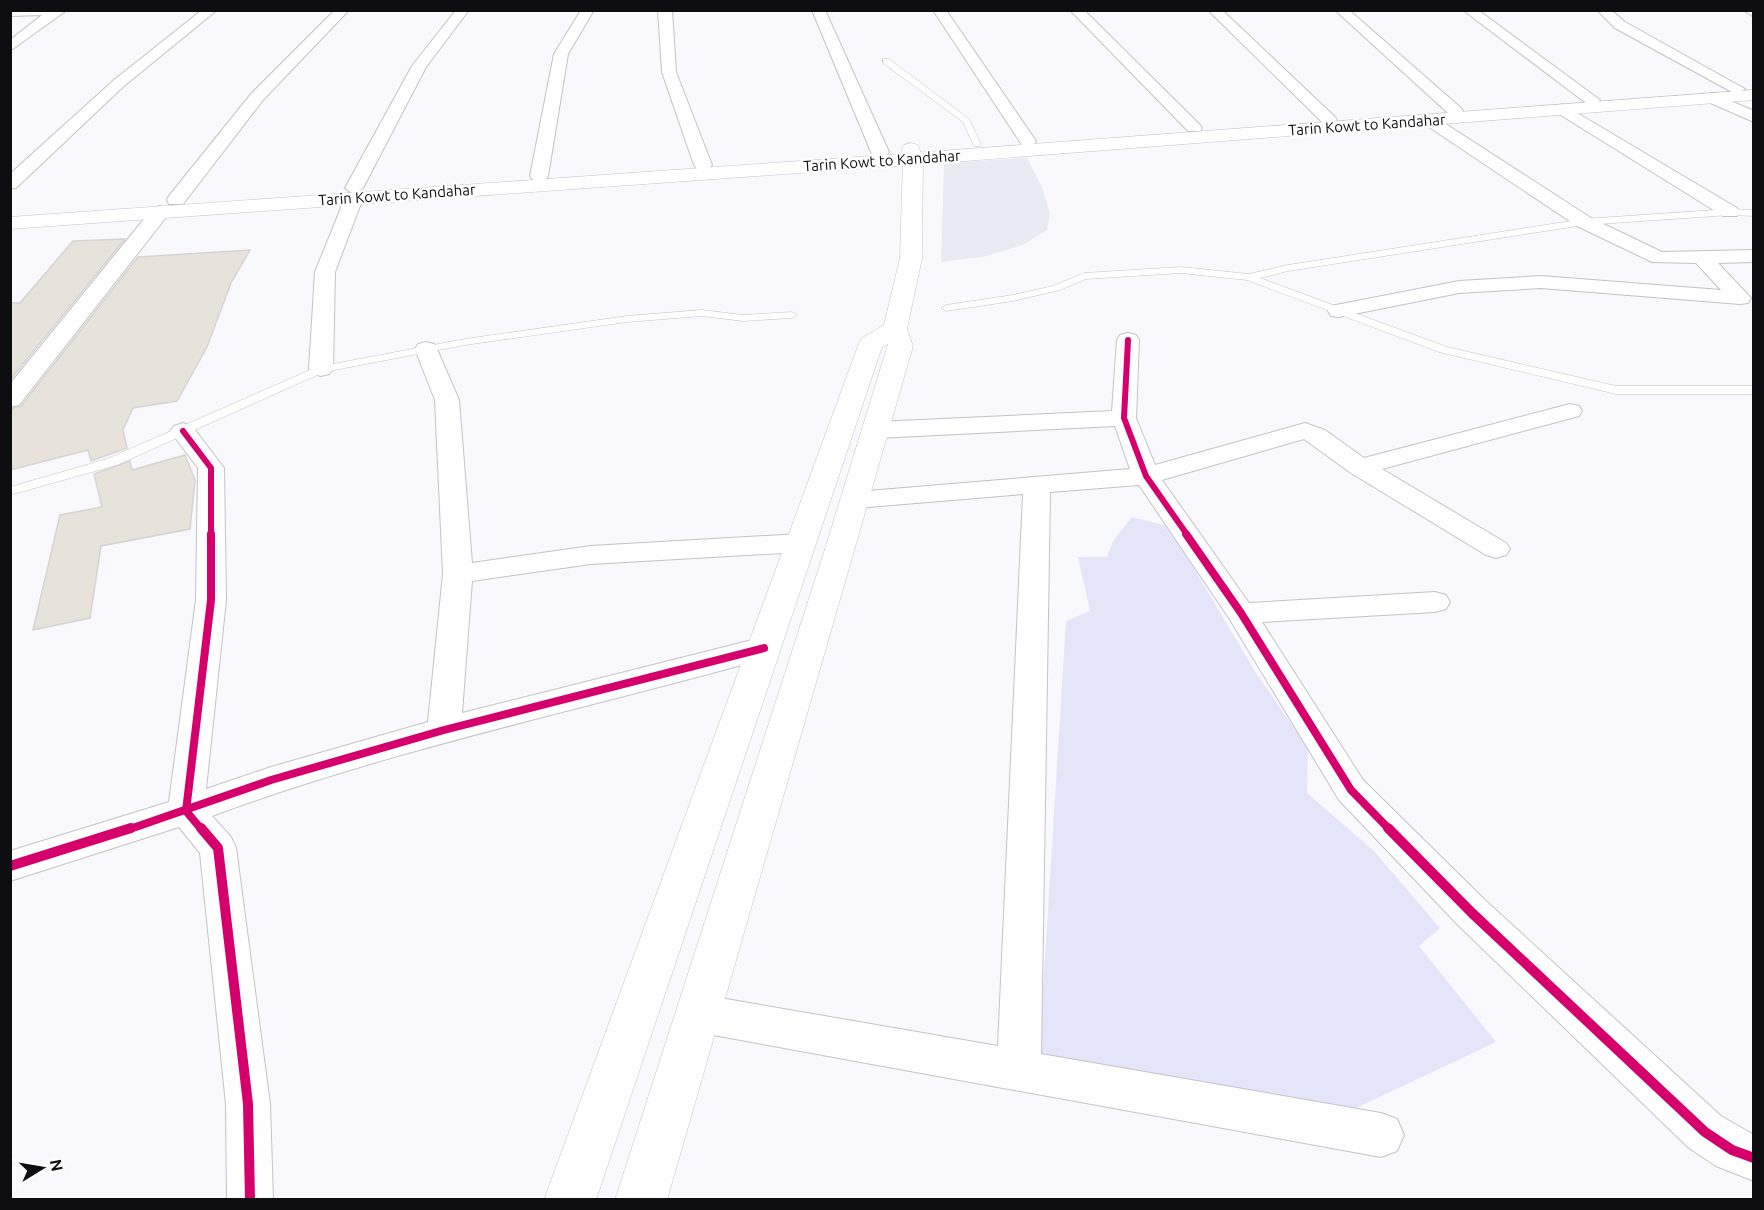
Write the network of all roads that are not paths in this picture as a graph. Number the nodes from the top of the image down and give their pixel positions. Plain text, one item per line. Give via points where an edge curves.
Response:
1 (61, 10) edge
2 (211, 10) edge
3 (343, 10) edge
4 (463, 10) edge
5 (588, 10) edge
6 (665, 10) edge
7 (818, 10) edge
8 (939, 10) edge
9 (1076, 10) edge
10 (1214, 10) edge
11 (1341, 10) edge
12 (1469, 10) edge
13 (1603, 10) edge
14 (1749, 10) edge
15 (55, 11) edge
16 (10, 12) edge
17 (1754, 13) edge
18 (10, 47) edge
19 (886, 61) dead end
20 (1748, 90) edge
21 (1712, 98) junction
22 (1592, 100) junction
23 (1562, 109) junction
24 (1455, 111) junction
25 (1754, 117) edge
26 (1329, 120) junction
27 (1429, 120) junction
28 (1194, 128) junction
29 (1028, 141) junction
30 (977, 144) junction
31 (880, 152) junction
32 (912, 154) junction
33 (703, 165) junction
34 (539, 176) junction
35 (576, 178) junction
36 (10, 184) edge
37 (354, 193) junction
38 (168, 206) junction
39 (10, 211) edge
40 (1730, 212) junction
41 (1754, 213) edge
42 (1584, 222) junction
43 (10, 223) edge
44 (1700, 256) junction
45 (1754, 256) edge
46 (1250, 277) junction
47 (946, 308) dead end
48 (1339, 311) junction
49 (792, 315) dead end
50 (895, 329) junction
51 (1128, 340) dead end
52 (426, 349) junction
53 (321, 369) junction
54 (1754, 390) edge
55 (10, 400) edge
56 (1570, 411) dead end
57 (1124, 418) junction
58 (877, 430) junction
59 (183, 431) junction
60 (1360, 467) junction
61 (1146, 476) junction
62 (1037, 485) junction
63 (10, 491) edge
64 (856, 500) junction
65 (800, 543) junction
66 (1496, 549) dead end
67 (458, 574) junction
68 (1435, 602) dead end
69 (1241, 613) junction
70 (764, 648) junction
71 (444, 730) junction
72 (186, 811) junction
73 (10, 866) edge
74 (697, 1013) junction
75 (1019, 1069) junction
76 (1381, 1135) dead end
77 (1754, 1158) edge
78 (250, 1200) edge
79 (570, 1200) edge
80 (642, 1200) edge

1 - 15 street
2 - 36 street via 119,83
3 - 38 street via 256,97
4 - 37 street via 419,66
5 - 34 street via 561,54
6 - 33 street via 669,72
7 - 31 street
8 - 29 street
9 - 28 street
10 - 26 street
11 - 24 street
12 - 22 street
13 - 20 street via 1620,26
14 - 17 street
15 - 16 street
15 - 18 street
19 - 30 lane via 966,121
20 - 21 main road, Tarin Kowt to Kandahar
20 - 22 main road, Tarin Kowt to Kandahar
21 - 23 main road, Tarin Kowt to Kandahar
21 - 25 street
22 - 24 main road, Tarin Kowt to Kandahar
23 - 27 main road, Tarin Kowt to Kandahar
23 - 40 street
24 - 26 main road, Tarin Kowt to Kandahar
26 - 28 main road, Tarin Kowt to Kandahar
27 - 32 main road, Tarin Kowt to Kandahar
27 - 42 street
28 - 29 main road, Tarin Kowt to Kandahar
29 - 30 main road, Tarin Kowt to Kandahar
30 - 32 main road, Tarin Kowt to Kandahar
31 - 32 main road, Tarin Kowt to Kandahar
31 - 33 main road, Tarin Kowt to Kandahar
32 - 35 main road, Tarin Kowt to Kandahar
32 - 50 main road via 911,258
33 - 35 main road, Tarin Kowt to Kandahar
34 - 35 main road, Tarin Kowt to Kandahar
34 - 37 main road, Tarin Kowt to Kandahar
35 - 37 main road, Tarin Kowt to Kandahar
37 - 38 main road, Tarin Kowt to Kandahar
37 - 53 street via 325,272
38 - 39 main road, Tarin Kowt to Kandahar
38 - 43 main road, Tarin Kowt to Kandahar
38 - 55 street
40 - 41 lane
40 - 42 lane
42 - 44 street via 1659,258
42 - 46 lane
44 - 45 street
44 - 48 street via 1740,298 1541,282 1459,287
46 - 47 lane via 1181,270 1084,276 1046,291
46 - 48 lane
48 - 54 lane via 1443,350 1616,390
49 - 52 lane via 743,318 702,313
50 - 58 main road via 901,346
50 - 65 main road via 871,343
51 - 57 street
52 - 53 lane
52 - 67 street via 447,399
53 - 59 lane
56 - 60 street
57 - 58 street
57 - 61 street
58 - 64 main road
59 - 63 lane via 112,462
59 - 72 street via 211,468 211,600
60 - 61 street via 1305,431
60 - 66 street
61 - 62 street
61 - 69 street
62 - 64 street
62 - 75 street
64 - 74 main road
65 - 67 street via 591,555
65 - 70 main road
67 - 71 street
68 - 69 street
69 - 77 street via 1351,790 1472,913 1705,1132 1732,1150
70 - 71 street
70 - 79 main road
71 - 72 street via 271,780
72 - 73 street
72 - 78 street via 218,848 248,1104
74 - 75 street
74 - 80 main road
75 - 76 street

